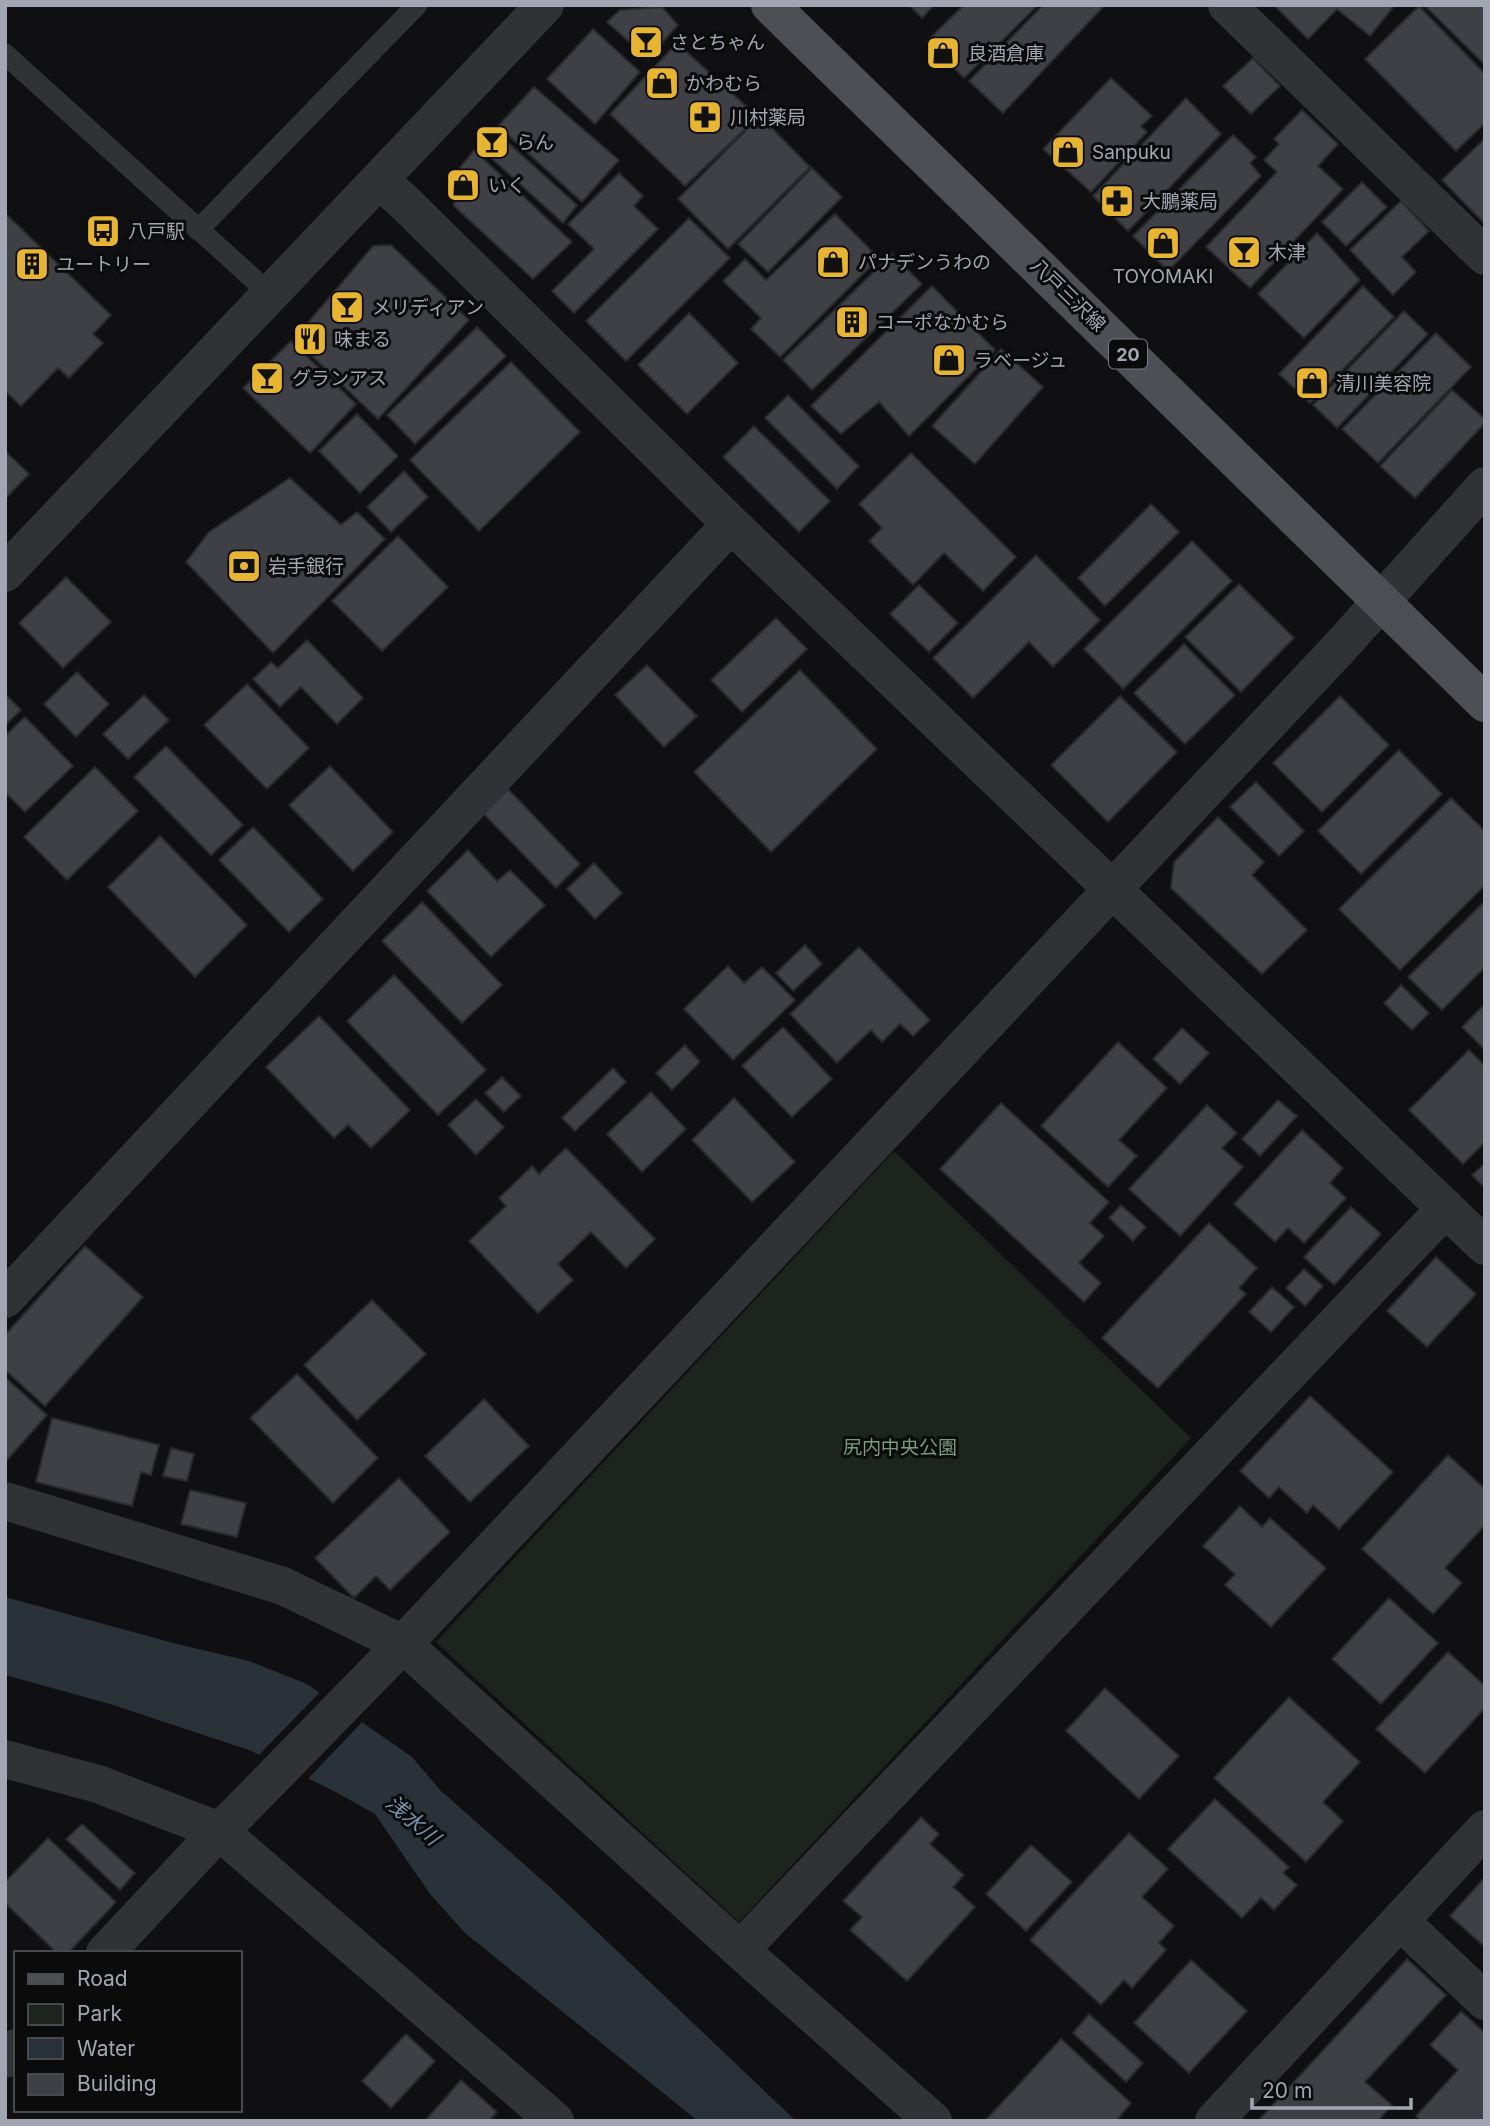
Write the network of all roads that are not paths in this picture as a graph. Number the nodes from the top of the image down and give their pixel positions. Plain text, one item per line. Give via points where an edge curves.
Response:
1 (417, 5) edge
2 (545, 5) edge
3 (770, 5) edge
4 (1227, 5) edge
5 (5, 54) edge
6 (380, 181) junction
7 (198, 230) junction
8 (1485, 256) edge
9 (269, 293) junction
10 (1485, 486) edge
11 (731, 524) junction
12 (5, 573) edge
13 (1381, 600) junction
14 (1485, 703) edge
15 (1113, 889) junction
16 (1446, 1208) junction
17 (1485, 1246) edge
18 (5, 1299) edge
19 (5, 1502) edge
20 (404, 1644) junction
21 (5, 1759) edge
22 (229, 1821) junction
23 (1485, 1829) edge
24 (1400, 1921) junction
25 (740, 1950) junction
26 (107, 1951) edge
27 (1485, 2001) edge
28 (555, 2121) edge
29 (933, 2121) edge
30 (1213, 2121) edge

1 - 7 lane
2 - 6 street
3 - 13 main road, 八戸三沢線 / 20
4 - 8 street
5 - 7 lane
6 - 9 street
6 - 11 street
7 - 9 lane
9 - 12 street
10 - 13 street
11 - 15 street
11 - 18 street
13 - 14 main road, 八戸三沢線 / 20
13 - 15 street
15 - 16 street
15 - 20 street
16 - 17 street
16 - 25 street
19 - 20 street via 283,1586
20 - 22 street
20 - 25 street
21 - 22 street
22 - 26 street
22 - 28 street
23 - 24 street
24 - 27 street
24 - 30 street
25 - 29 street

